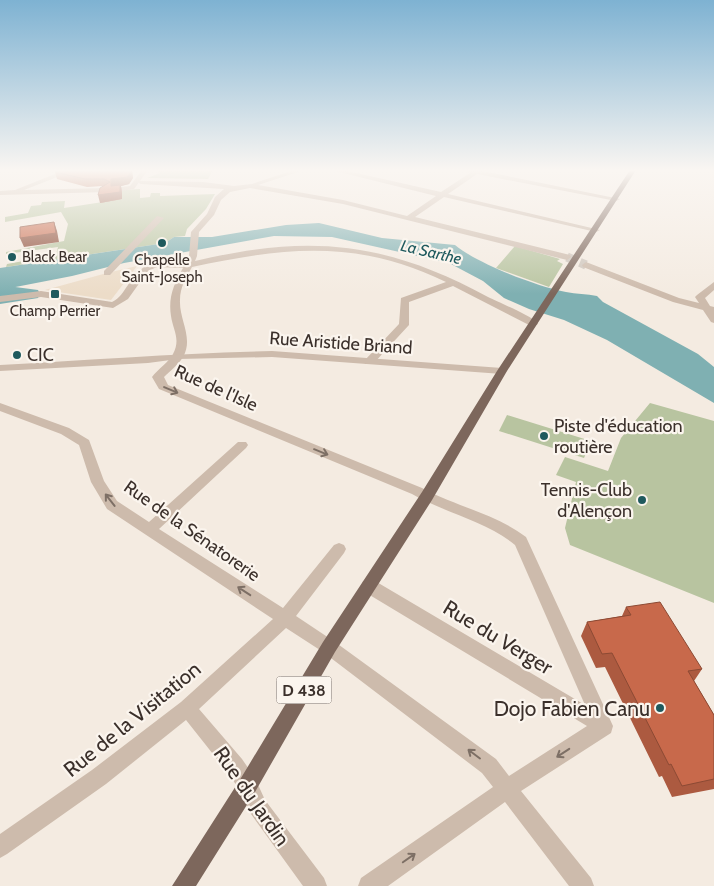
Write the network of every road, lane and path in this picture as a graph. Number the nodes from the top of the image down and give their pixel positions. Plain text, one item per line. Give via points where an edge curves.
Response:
1 (212, 211) edge
2 (382, 211) edge
3 (419, 211) edge
4 (514, 211) edge
5 (608, 211) edge
6 (160, 218) dead end
7 (409, 218) junction
8 (596, 230) junction
9 (567, 257) tunnel mouth
10 (192, 260) junction
11 (586, 264) tunnel mouth
12 (107, 274) dead end
13 (455, 282) junction
14 (714, 285) edge
15 (0, 298) edge
16 (710, 309) edge
17 (536, 319) junction
18 (714, 320) edge
19 (178, 356) junction
20 (0, 357) edge
21 (369, 362) junction
22 (0, 368) edge
23 (502, 371) junction
24 (0, 407) edge
25 (242, 445) dead end
26 (428, 496) junction
27 (150, 529) junction
28 (339, 549) dead end
29 (370, 586) junction
30 (285, 618) junction
31 (329, 647) junction
32 (186, 708) junction
33 (604, 726) junction
34 (248, 785) junction
35 (507, 789) junction
36 (0, 847) edge
37 (183, 886) edge
38 (316, 886) edge
39 (369, 886) edge
40 (584, 886) edge

1 - 10 street via 195,232
2 - 7 street
3 - 7 street
4 - 8 street
5 - 8 main road, D 438
6 - 12 street
7 - 9 street
8 - 17 main road, D 438
10 - 13 street via 257,250 336,249 398,260
10 - 15 street via 144,269 122,300 113,305 41,294
10 - 19 street via 177,287 175,300 176,317 182,333
11 - 16 street via 676,300
13 - 17 street
13 - 21 street via 404,300 404,325
14 - 16 street via 700,297
16 - 18 street
17 - 23 main road, D 438
19 - 21 street, Rue Aristide Briand via 272,354
19 - 22 street, Rue de l'Isle
19 -> 26 street, Rue de l'Isle via 158,377 163,387
20 - 22 street
21 - 23 street, Rue Aristide Briand
23 - 26 main road, D 438
27 -> 24 street, Rue de la Sénatorerie via 112,505 98,482 85,444 65,431
25 - 27 street
26 - 29 main road, D 438
26 - 33 street via 508,531 521,541
30 -> 27 street, Rue de la Sénatorerie
28 - 30 street, Rue de la Visitation
29 - 31 main road, D 438
29 - 33 street, Rue du Verger
30 - 31 street, Rue de la Sénatorerie
30 - 32 street, Rue de la Visitation
31 - 34 main road, D 438
35 -> 31 street, Rue de la Sénatorerie via 489,766
32 - 34 street, Rue du Jardin
32 - 36 street, Rue de la Visitation via 99,777
33 -> 35 street
34 - 37 main road, D 438
34 - 38 street, Rue du Jardin via 258,806
39 -> 35 street
35 - 40 street, Rue de la Sénatorerie

